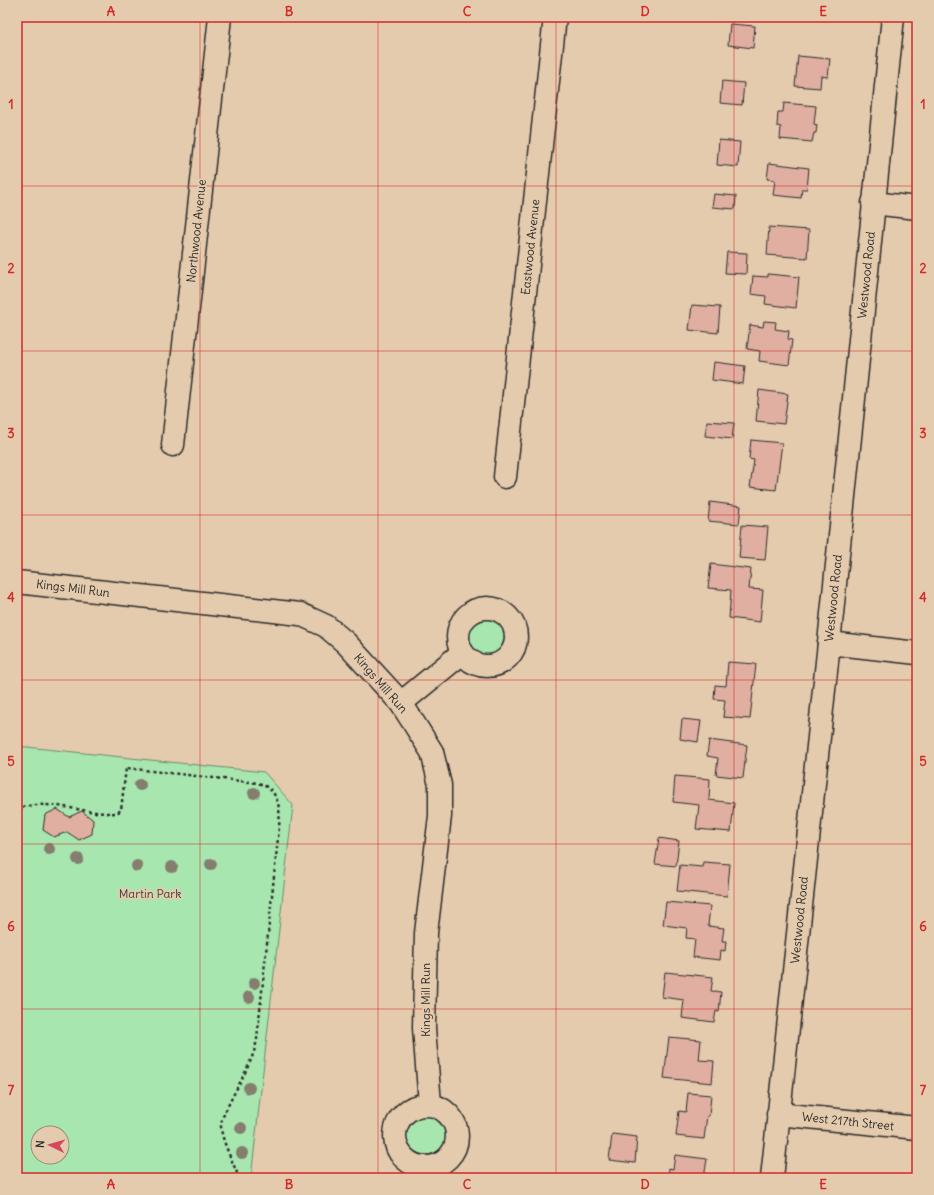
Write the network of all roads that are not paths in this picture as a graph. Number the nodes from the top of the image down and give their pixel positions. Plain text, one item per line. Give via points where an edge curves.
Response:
1 (220, 17) edge
2 (555, 17) edge
3 (892, 17) edge
4 (873, 203) junction
5 (917, 208) edge
6 (173, 445) dead end
7 (505, 477) dead end
8 (17, 582) edge
9 (829, 643) junction
10 (462, 653) dead end
11 (917, 653) edge
12 (401, 703) junction
13 (430, 1104) dead end
14 (778, 1114) junction
15 (917, 1128) edge
16 (772, 1178) edge

1 - 6 street, Northwood Avenue
2 - 7 street, Eastwood Avenue
3 - 4 street, Westwood Road
4 - 5 street
4 - 9 street, Westwood Road
8 - 12 street, Kings Mill Run via 300,614 326,626 346,643
9 - 11 street
9 - 14 street, Westwood Road
10 - 12 street
12 - 13 street, Kings Mill Run via 432,752 440,785 440,816 426,933 424,1028
14 - 15 street, West 217th Street
14 - 16 street, Westwood Road

